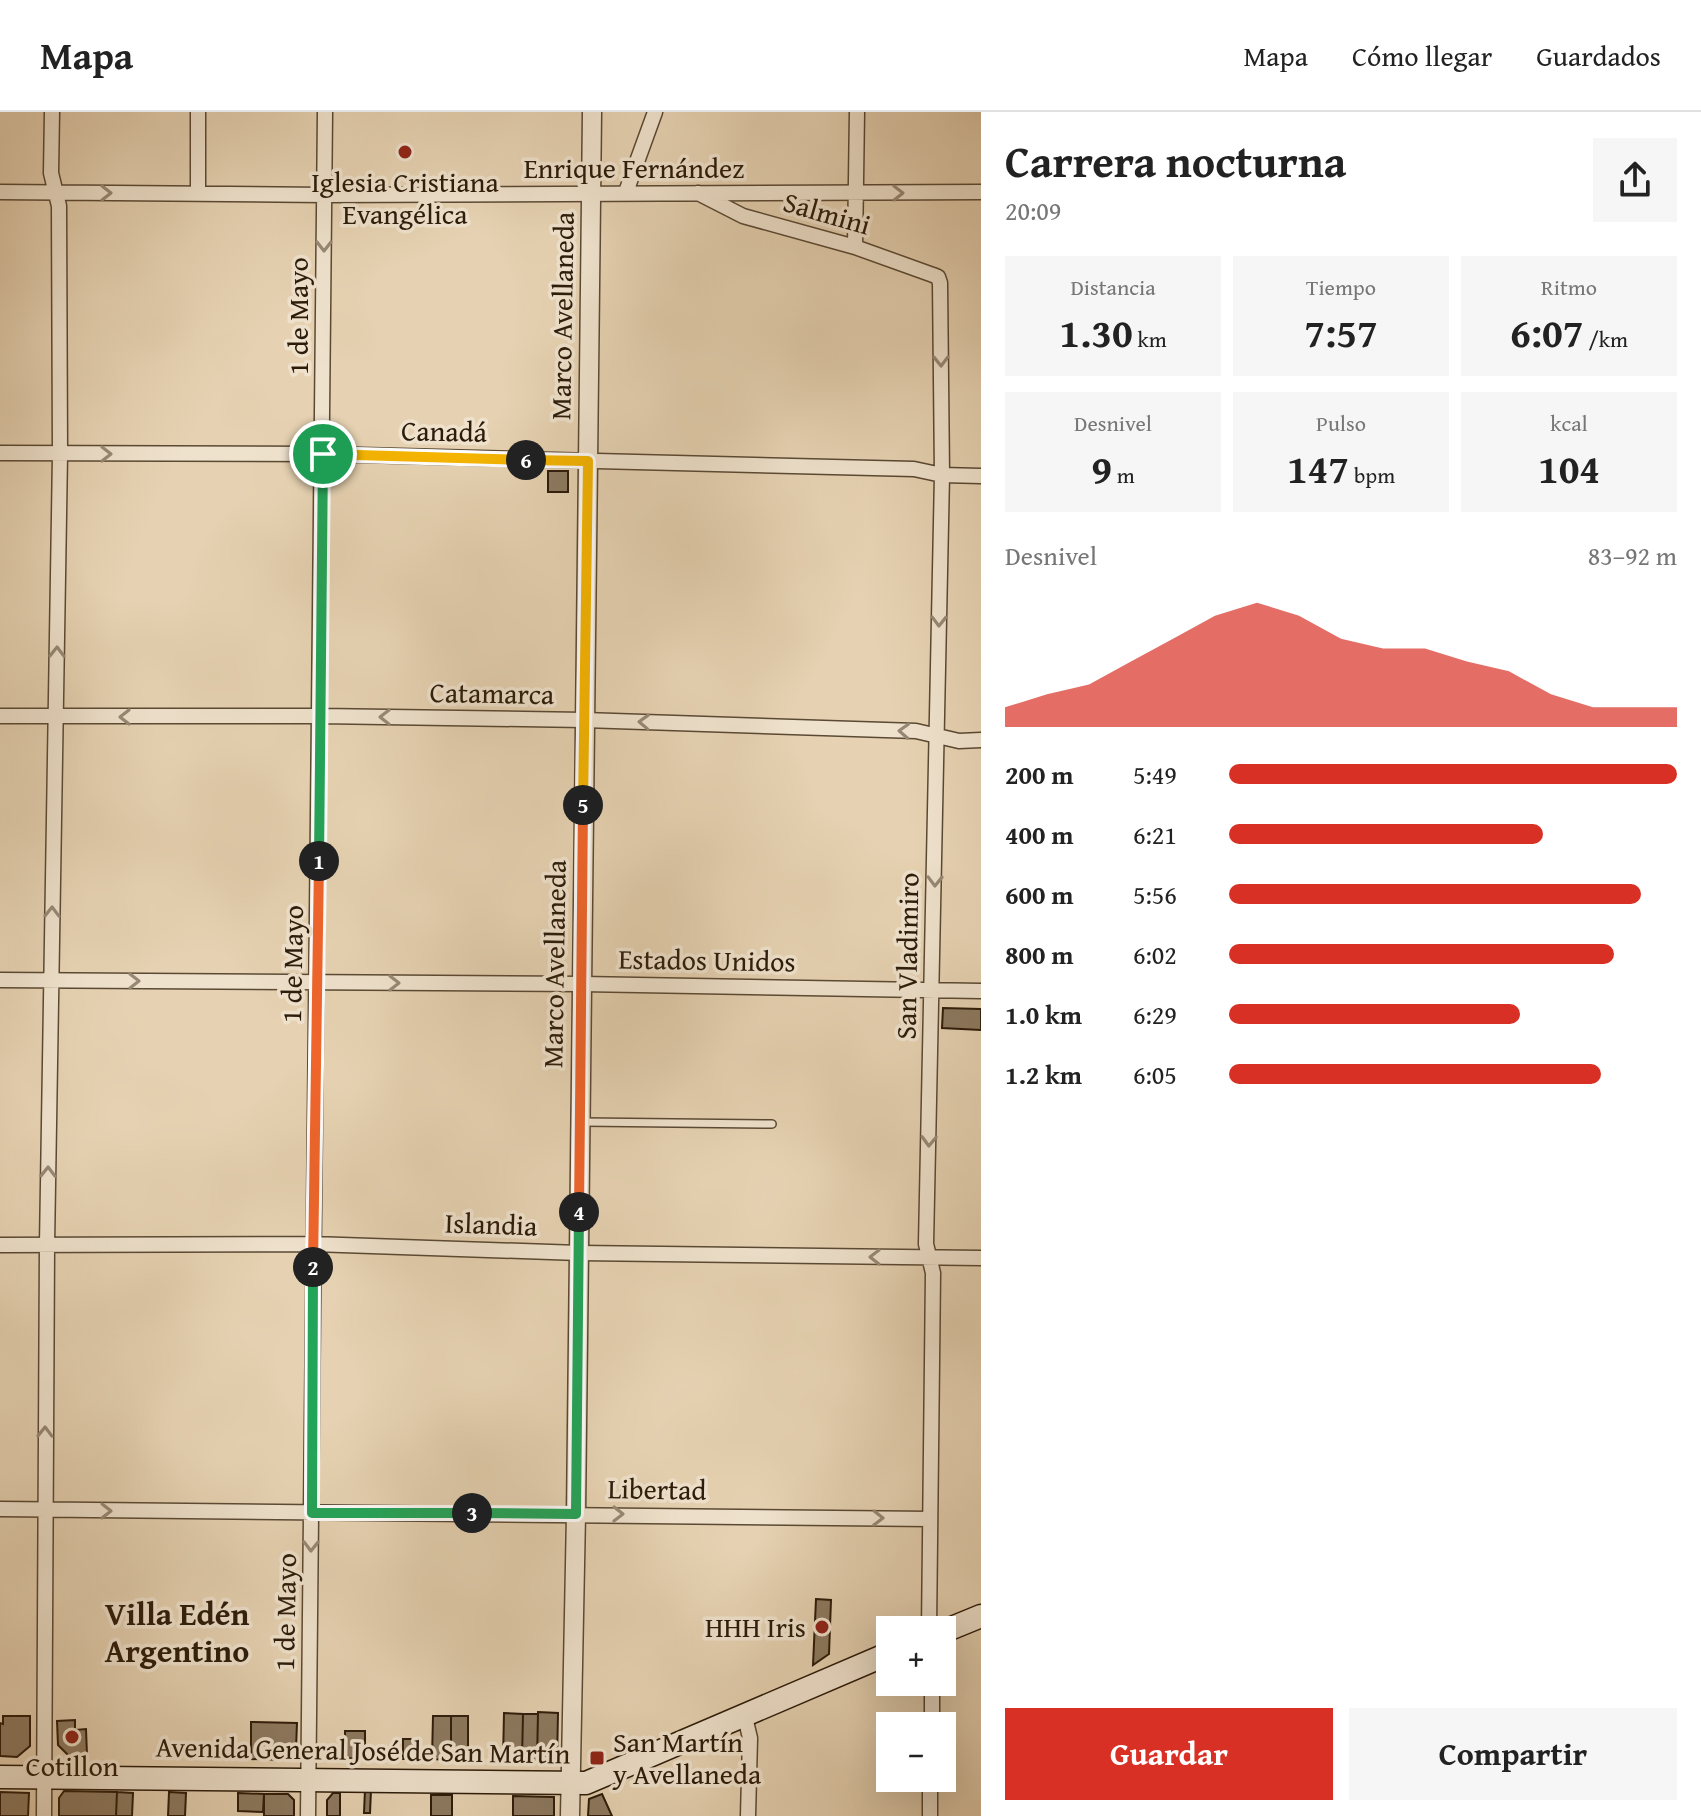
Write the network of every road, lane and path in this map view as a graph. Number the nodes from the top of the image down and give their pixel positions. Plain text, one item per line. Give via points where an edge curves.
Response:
1 (52, 112) edge
2 (198, 112) edge
3 (325, 112) edge
4 (592, 112) edge
5 (655, 112) edge
6 (857, 112) edge
7 (0, 192) edge
8 (626, 192) junction
9 (981, 192) edge
10 (55, 193) junction
11 (198, 193) junction
12 (698, 193) junction
13 (591, 194) junction
14 (856, 194) junction
15 (324, 195) junction
16 (855, 247) junction
17 (940, 283) joint
18 (0, 453) edge
19 (60, 454) junction
20 (323, 454) junction
21 (588, 461) junction
22 (942, 475) junction
23 (981, 476) edge
24 (0, 716) edge
25 (321, 716) junction
26 (56, 717) junction
27 (584, 720) junction
28 (937, 736) junction
29 (981, 740) edge
30 (0, 980) edge
31 (51, 981) junction
32 (318, 982) junction
33 (582, 984) junction
34 (933, 991) junction
35 (981, 991) edge
36 (580, 1122) junction
37 (772, 1124) dead end
38 (313, 1244) junction
39 (0, 1245) edge
40 (47, 1245) junction
41 (579, 1253) junction
42 (930, 1258) junction
43 (981, 1258) edge
44 (0, 1509) edge
45 (44, 1510) junction
46 (312, 1513) junction
47 (576, 1514) junction
48 (930, 1519) junction
49 (929, 1616) edge
50 (981, 1616) edge
51 (956, 1626) edge
52 (876, 1659) edge
53 (745, 1717) junction
54 (0, 1777) edge
55 (44, 1777) junction
56 (309, 1778) junction
57 (570, 1785) junction
58 (930, 1792) edge
59 (44, 1816) edge
60 (308, 1816) edge
61 (570, 1816) edge
62 (748, 1816) edge
63 (930, 1816) edge

1 - 10 street
2 - 11 street
3 - 15 street, 1 de Mayo
4 - 13 street, Marco Avellaneda
5 - 8 street
6 - 14 street
7 - 10 street, Enrique Fernández
8 - 12 street, Enrique Fernández
8 - 13 street, Enrique Fernández
14 -> 9 street, Enrique Fernández
10 -> 11 street, Enrique Fernández
10 - 19 street
11 - 15 street, Enrique Fernández
12 - 14 street, Enrique Fernández
12 - 16 street, Salmini via 743,216
13 - 15 street, Enrique Fernández
13 - 21 street, Marco Avellaneda
14 - 16 street
15 -> 20 street, 1 de Mayo
16 - 17 street, Salmini via 938,277
17 -> 22 street, San Vladimiro
18 - 19 street, Canadá
19 -> 20 street, Canadá
26 -> 19 street
20 - 21 street, Canadá
20 - 25 street, 1 de Mayo
21 - 22 street, Canadá via 914,469
21 - 27 street, Marco Avellaneda
22 - 23 street, Canadá
22 -> 28 street, San Vladimiro
24 - 26 street, Catamarca
25 -> 26 street, Catamarca
27 -> 25 street, Catamarca
25 - 32 street, 1 de Mayo
31 -> 26 street
28 -> 27 street, Catamarca via 916,731
27 - 33 street, Marco Avellaneda
28 - 29 street, Catamarca
28 -> 34 street, San Vladimiro
30 - 31 street, Estados Unidos
31 -> 32 street, Estados Unidos
40 -> 31 street
32 -> 33 street, Estados Unidos
32 - 38 street, 1 de Mayo
33 - 34 street, Estados Unidos
33 - 36 street, Marco Avellaneda
34 - 35 street, Estados Unidos
34 -> 42 street, San Vladimiro via 926,1244
36 - 37 lane
36 - 41 street, Marco Avellaneda
38 - 40 street, Islandia
38 - 41 street, Islandia
38 - 46 street, 1 de Mayo
39 - 40 street, Islandia
45 -> 40 street
42 -> 41 street, Islandia
41 - 47 street, Marco Avellaneda
42 - 43 street, Islandia
42 - 48 street, San Vladimiro
44 - 45 street, Libertad
45 -> 46 street, Libertad
45 - 55 street
46 - 47 street, Libertad
46 -> 56 street, 1 de Mayo
47 -> 48 street, Libertad
47 - 57 street, Marco Avellaneda
48 - 49 street, San Vladimiro
50 - 51 main road
52 - 53 main road, Avenida General José de San Martín
53 - 57 main road, Avenida General José de San Martín
53 - 62 street via 750,1738
54 - 55 main road, Avenida General José de San Martín
55 - 56 main road, Avenida General José de San Martín
55 - 59 street
56 - 57 main road, Avenida General José de San Martín
56 - 60 street, 1 de Mayo
57 - 61 street, Marco Avellaneda
58 - 63 street

